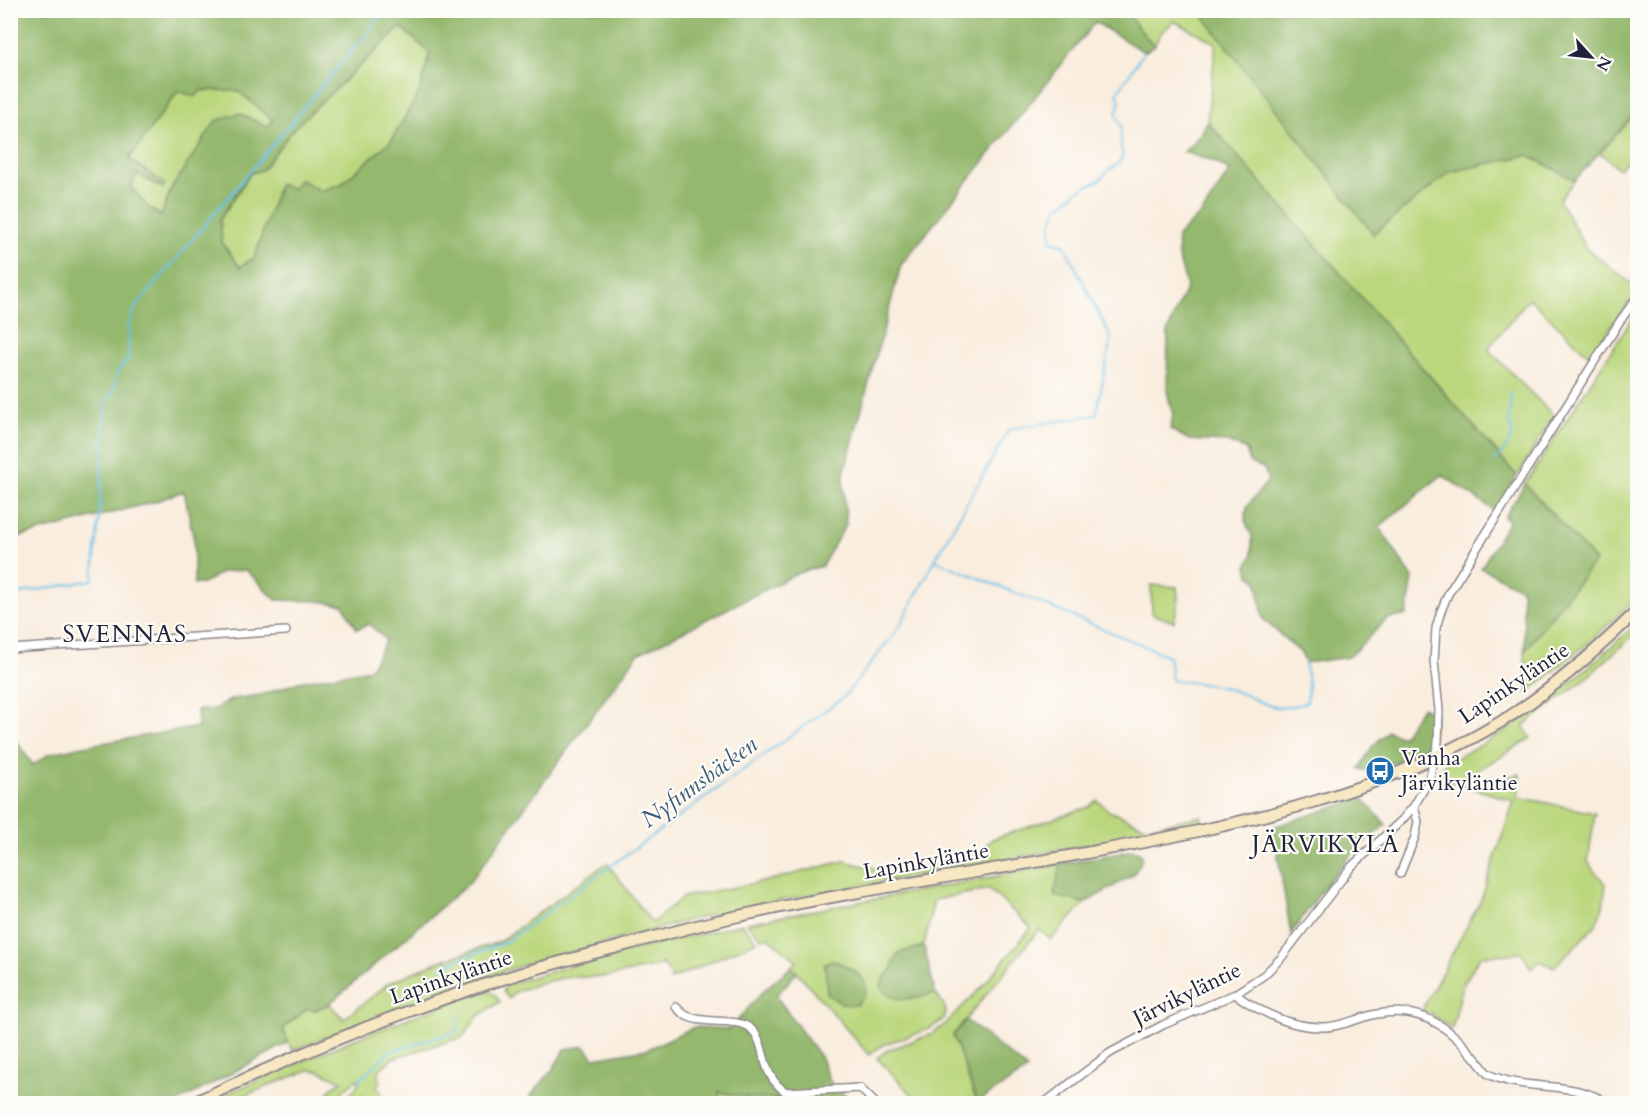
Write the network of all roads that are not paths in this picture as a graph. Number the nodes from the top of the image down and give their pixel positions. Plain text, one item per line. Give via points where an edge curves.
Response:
1 (1638, 296) edge
2 (1638, 610) edge
3 (286, 631) dead end
4 (10, 649) edge
5 (1436, 756) junction
6 (1414, 806) junction
7 (1400, 874) dead end
8 (1235, 994) junction
9 (676, 1007) dead end
10 (1607, 1103) edge
11 (191, 1104) edge
12 (876, 1104) edge
13 (1043, 1104) edge

1 - 5 street via 1448,594 1436,628
2 - 5 main road, Lapinkyläntie via 1536,697
3 - 4 street
5 - 6 street, Järvikyläntie via 1429,780
5 - 11 main road, Lapinkyläntie via 1360,787 1219,826 738,916 546,966 387,1020
6 - 7 street via 1419,822
6 - 8 street, Järvikyläntie via 1351,867 1281,958
8 - 10 street via 1261,1011 1307,1026 1326,1027 1395,1011 1418,1014 1454,1034 1493,1077 1585,1092
8 - 13 street, Järvikyläntie via 1126,1043
9 - 12 street via 687,1016 741,1024 753,1030 771,1078 786,1092 860,1088

